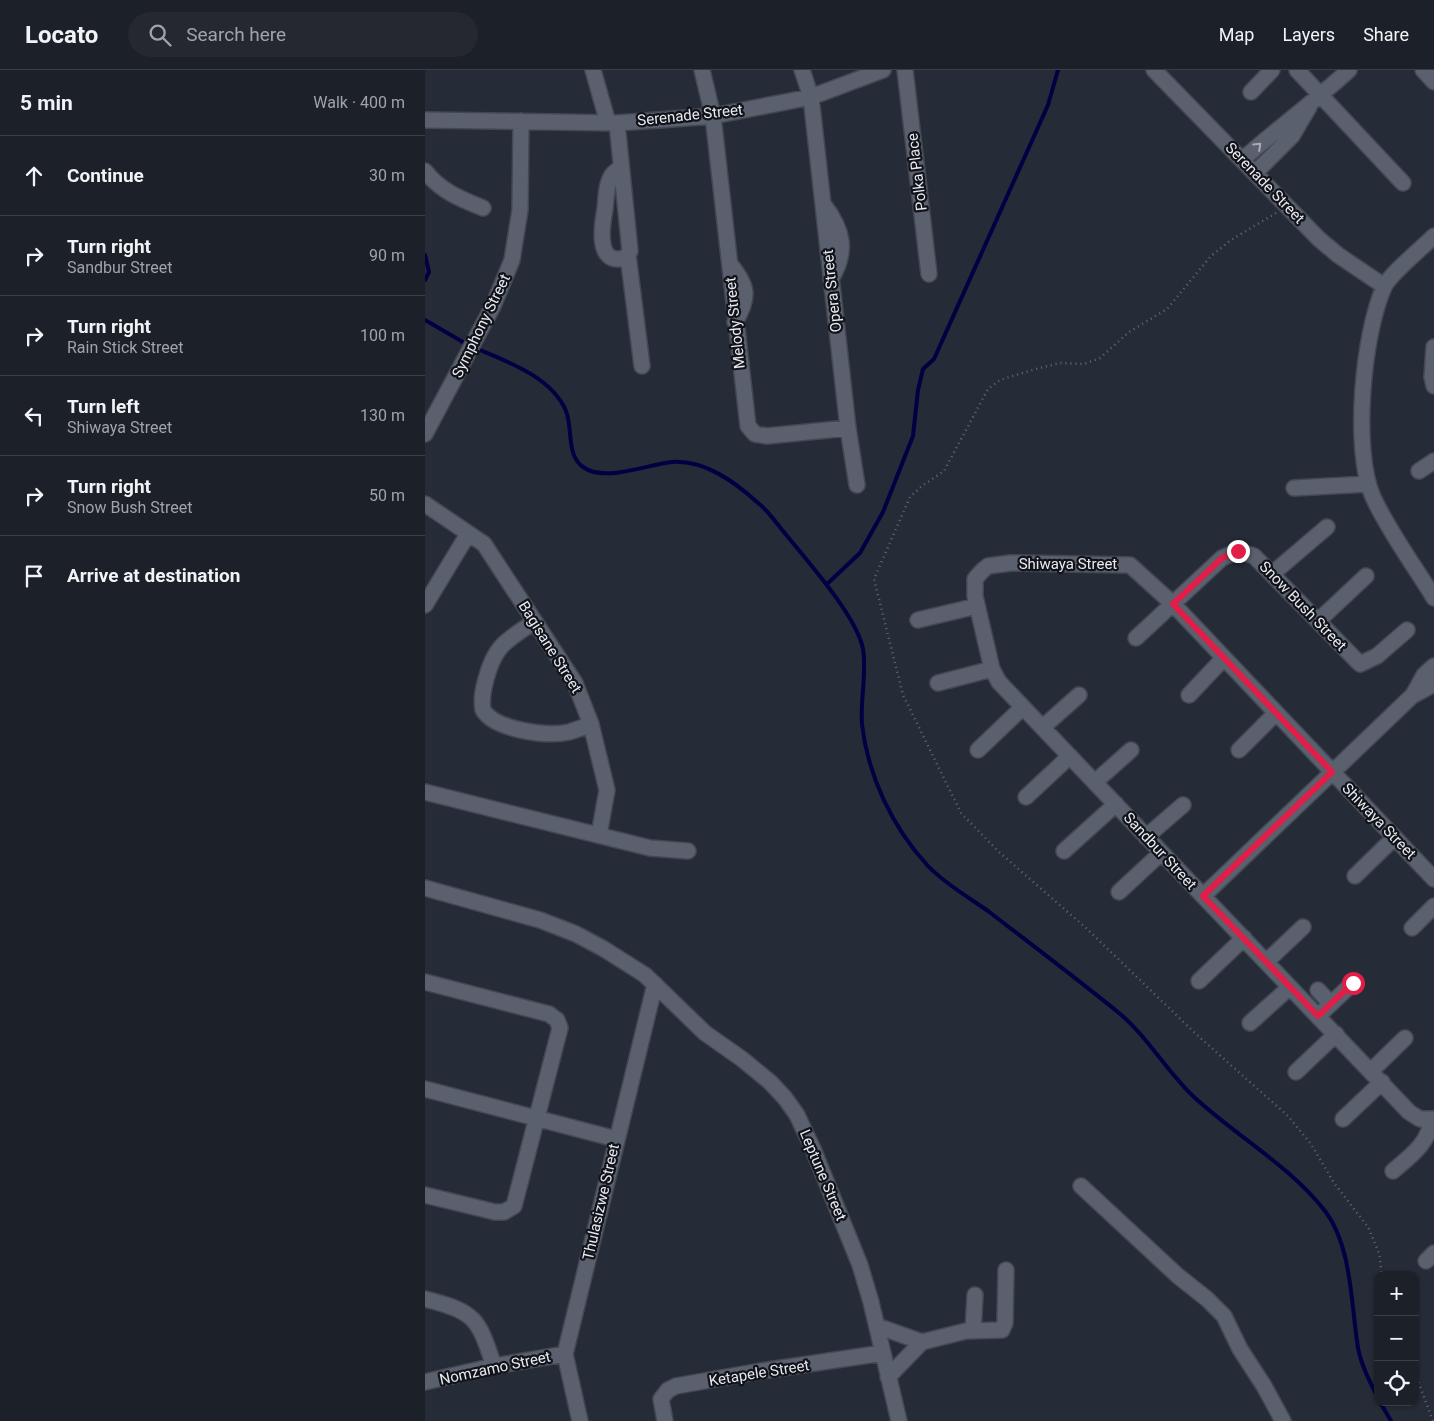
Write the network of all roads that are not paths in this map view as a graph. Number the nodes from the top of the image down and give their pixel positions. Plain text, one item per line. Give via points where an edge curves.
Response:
1 (593, 70) edge
2 (702, 70) edge
3 (802, 70) edge
4 (883, 70) edge
5 (905, 70) edge
6 (1154, 70) edge
7 (1272, 70) edge
8 (1297, 70) edge
9 (1349, 70) edge
10 (1423, 70) edge
11 (1434, 82) edge
12 (1251, 92) dead end
13 (811, 98) junction
14 (1315, 101) junction
15 (713, 116) junction
16 (425, 120) edge
17 (521, 121) junction
18 (612, 123) junction
19 (1243, 160) junction
20 (621, 167) junction
21 (425, 171) edge
22 (1255, 173) junction
23 (1403, 183) dead end
24 (483, 208) dead end
25 (1434, 236) edge
26 (628, 255) junction
27 (929, 274) dead end
28 (1384, 286) junction
29 (1434, 347) edge
30 (642, 366) dead end
31 (1434, 386) edge
32 (848, 428) junction
33 (425, 434) edge
34 (1434, 461) edge
35 (1419, 471) dead end
36 (1369, 484) junction
37 (857, 485) dead end
38 (1294, 488) dead end
39 (425, 504) edge
40 (1327, 527) dead end
41 (469, 534) junction
42 (988, 566) joint
43 (1272, 574) junction
44 (1366, 576) dead end
45 (1434, 598) edge
46 (1173, 604) junction
47 (425, 605) edge
48 (977, 606) junction
49 (918, 620) dead end
50 (1318, 621) junction
51 (534, 622) junction
52 (1407, 630) dead end
53 (1136, 638) dead end
54 (1223, 658) junction
55 (1434, 666) edge
56 (992, 669) junction
57 (938, 683) dead end
58 (1434, 684) edge
59 (1079, 695) dead end
60 (1189, 695) dead end
61 (1412, 696) junction
62 (1023, 707) junction
63 (1276, 714) junction
64 (591, 724) junction
65 (1043, 727) junction
66 (978, 750) dead end
67 (1131, 750) dead end
68 (1239, 750) dead end
69 (1070, 756) junction
70 (1332, 772) junction
71 (1095, 782) junction
72 (425, 792) edge
73 (1026, 797) dead end
74 (1116, 804) junction
75 (1183, 805) dead end
76 (599, 834) junction
77 (1146, 837) junction
78 (1394, 838) junction
79 (1064, 851) dead end
80 (688, 852) dead end
81 (1161, 853) junction
82 (1355, 876) dead end
83 (1434, 879) edge
84 (425, 888) edge
85 (1119, 892) dead end
86 (1203, 896) junction
87 (1434, 906) edge
88 (1303, 927) dead end
89 (1412, 928) dead end
90 (1244, 938) junction
91 (1266, 962) junction
92 (1199, 981) dead end
93 (425, 982) edge
94 (1353, 983) dead end
95 (655, 984) junction
96 (1290, 987) junction
97 (1318, 990) dead end
98 (1331, 1004) junction
99 (1318, 1016) junction
100 (1250, 1023) dead end
101 (1336, 1034) junction
102 (1405, 1038) dead end
103 (1371, 1070) junction
104 (1296, 1072) dead end
105 (1382, 1082) junction
106 (425, 1089) edge
107 (538, 1119) junction
108 (1343, 1119) dead end
109 (1433, 1119) edge
110 (617, 1139) junction
111 (1393, 1172) dead end
112 (1081, 1186) dead end
113 (425, 1195) edge
114 (1006, 1270) dead end
115 (975, 1295) dead end
116 (425, 1299) edge
117 (877, 1326) junction
118 (973, 1331) junction
119 (922, 1342) junction
120 (883, 1353) junction
121 (565, 1354) junction
122 (494, 1366) junction
123 (888, 1377) junction
124 (425, 1382) edge
125 (580, 1421) edge
126 (665, 1421) edge
127 (899, 1421) edge
128 (1283, 1421) edge

1 - 18 street
2 - 15 street, Melody Street
3 - 13 street, Opera Street
4 - 13 street, Serenade Street
5 - 27 street, Polka Place
6 - 19 street, Serenade Street
7 - 12 street
8 - 14 street
9 - 14 street
10 - 11 street
13 - 15 street, Serenade Street
13 - 32 street, Opera Street
19 -> 14 street via 1273,132
14 - 22 street via 1292,136
14 - 23 street
15 - 18 street, Serenade Street
15 - 32 street, Melody Street via 746,416 751,431 767,436
16 - 17 street, Serenade Street
17 - 18 street, Serenade Street
17 - 33 street, Symphony Street via 520,210 512,260 493,306
18 - 20 street
19 - 22 street, Serenade Street
20 - 26 street
20 - 26 street via 611,176 601,238 610,257 619,260
21 - 24 street via 450,194
22 - 28 street, Serenade Street via 1338,256
25 - 28 street
26 - 30 street
28 - 36 street via 1365,361 1363,449
29 - 31 street
32 - 37 street, Opera Street
34 - 35 street
36 - 38 street
36 - 45 street
39 - 41 street, Bagisane Street
40 - 43 street
41 - 47 street
41 - 51 street, Bagisane Street via 491,553
42 - 46 street, Shiwaya Street via 1021,563 1130,564
42 - 48 street, Sandbur Street via 975,579
43 - 46 street, Snow Bush Street via 1255,556 1238,551 1222,558
43 - 50 street, Snow Bush Street
44 - 50 street
46 - 53 street, Snow Bush Street
46 - 54 street, Shiwaya Street
48 - 49 street
48 - 56 street, Sandbur Street
50 - 52 street, Snow Bush Street via 1360,664 1377,656
51 - 64 street, Bagisane Street via 575,683
51 - 64 street via 505,642 492,657 482,693 483,710 496,722 535,733 569,732
54 - 60 street
54 - 63 street, Shiwaya Street
55 - 61 street via 1424,675
56 - 57 street
56 - 62 street, Sandbur Street via 999,682
58 - 61 street
59 - 65 street
61 - 70 street
62 - 65 street, Sandbur Street
62 - 66 street
63 - 68 street
63 - 70 street, Shiwaya Street
64 - 76 street, Bagisane Street via 607,790
65 - 69 street, Sandbur Street
67 - 71 street
69 - 71 street, Sandbur Street
69 - 73 street
70 - 78 street, Shiwaya Street
70 - 86 street
71 - 74 street, Sandbur Street
72 - 76 street
74 - 77 street, Sandbur Street
74 - 79 street
75 - 77 street
76 - 80 street via 650,848
77 - 81 street, Sandbur Street
78 - 82 street
78 - 83 street, Shiwaya Street
81 - 85 street
81 - 86 street, Sandbur Street
84 - 95 street, Leptune Street via 541,920 576,934
86 - 90 street, Sandbur Street
87 - 89 street
88 - 91 street
90 - 91 street, Sandbur Street
90 - 92 street
91 - 96 street, Sandbur Street
93 - 107 street via 555,1016 559,1034
94 - 98 street
95 - 110 street, Thulasizwe Street
95 - 117 street, Leptune Street via 705,1033 770,1082 797,1115 860,1265
96 - 99 street, Sandbur Street
96 - 100 street
97 - 98 street
98 - 99 street
99 - 101 street, Sandbur Street
101 - 103 street, Sandbur Street
101 - 104 street
102 - 103 street
103 - 105 street, Sandbur Street
105 - 108 street
105 - 109 street, Sandbur Street via 1415,1117
106 - 107 street
107 - 110 street
107 - 113 street via 514,1206 509,1210 495,1212
109 - 111 street via 1427,1139
110 - 121 street, Thulasizwe Street
112 - 128 street via 1224,1316
114 - 118 street via 1005,1324 1002,1330
115 - 118 street
116 - 122 street via 456,1307 477,1322
117 - 119 street
117 - 120 street, Leptune Street
118 - 119 street
119 - 123 street
120 - 123 street, Leptune Street
120 - 126 street, Ketapele Street via 676,1386 661,1399
121 - 122 street, Nomzamo Street
121 - 125 street, Thulasizwe Street
122 - 124 street, Nomzamo Street
123 - 127 street, Leptune Street

